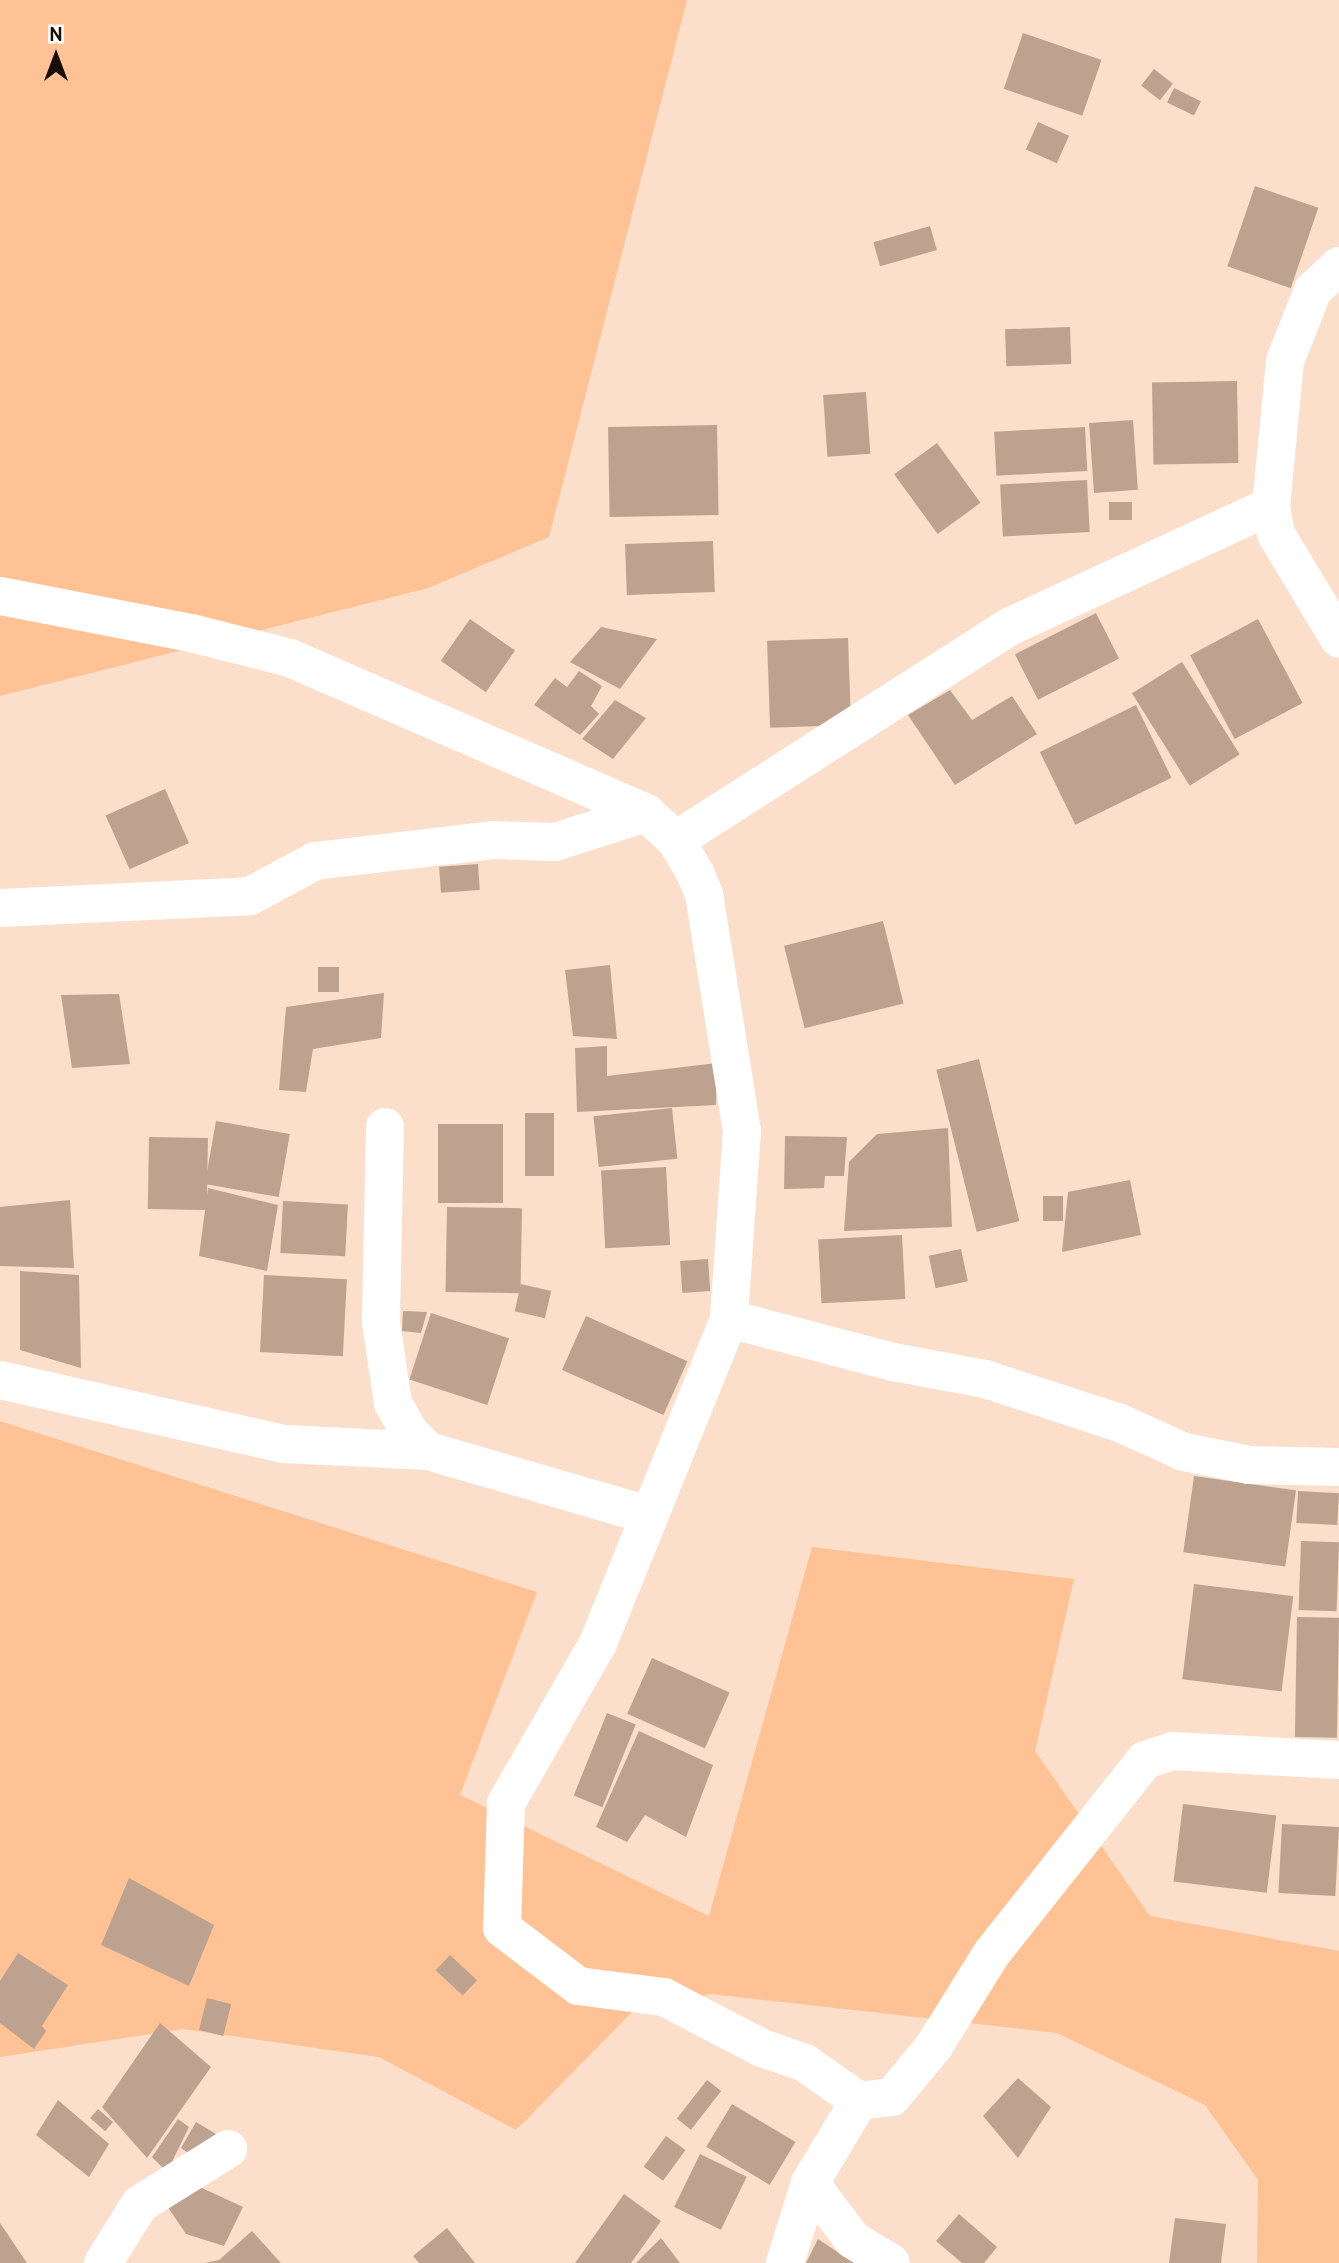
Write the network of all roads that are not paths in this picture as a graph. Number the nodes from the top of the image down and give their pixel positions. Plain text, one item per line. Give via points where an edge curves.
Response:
1 (1339, 265) edge
2 (1271, 506) junction
3 (0, 596) edge
4 (1339, 639) edge
5 (646, 813) junction
6 (676, 840) junction
7 (0, 908) edge
8 (386, 1126) dead end
9 (729, 1319) junction
10 (0, 1380) edge
11 (428, 1451) junction
12 (1339, 1467) edge
13 (648, 1515) junction
14 (1339, 1760) edge
15 (859, 2101) junction
16 (228, 2149) dead end
17 (810, 2183) junction
18 (103, 2263) edge
19 (785, 2263) edge
20 (891, 2263) edge

1 - 2 street via 1313,290 1285,361
2 - 4 street via 1276,534
2 - 6 street via 1011,626
3 - 5 street via 191,633 290,658
5 - 6 street
5 - 7 street via 555,842 493,840 314,861 250,896
6 - 9 street via 704,894 742,1131
8 - 11 street via 381,1322 386,1369 393,1403 409,1432
9 - 12 street via 893,1362 985,1379 1120,1423 1184,1452 1249,1465
9 - 13 street
10 - 11 street via 285,1444
11 - 13 street
13 - 15 street via 597,1645 506,1803 502,1928 578,1986 664,1997 762,2048 805,2063
14 - 15 street via 1173,1751 1145,1760 992,1953 934,2046 892,2097
15 - 17 street
16 - 18 street via 140,2204
17 - 19 street
17 - 20 street via 853,2240

